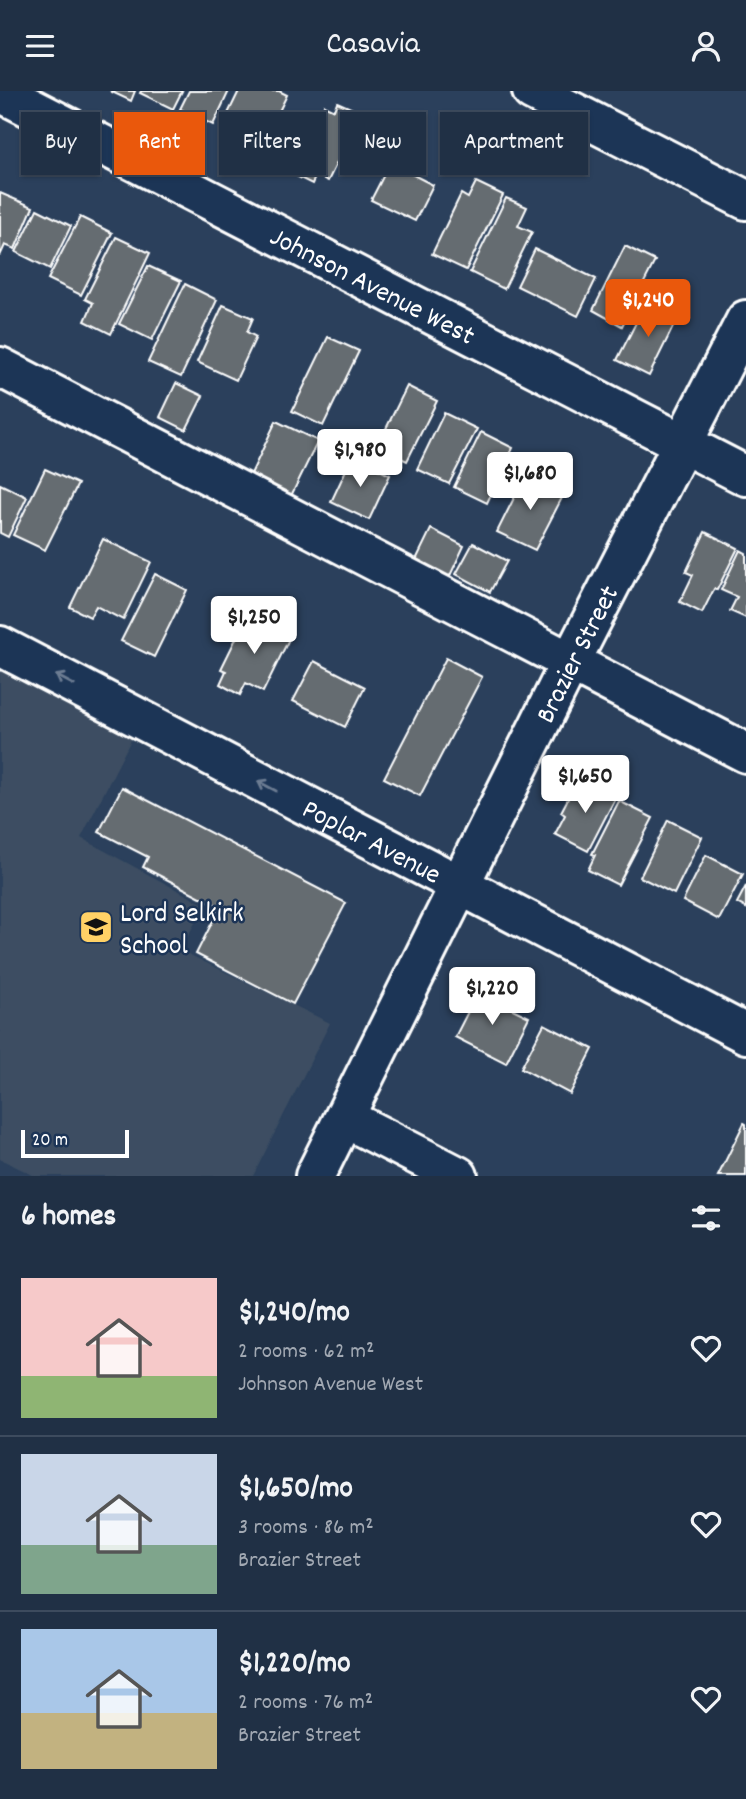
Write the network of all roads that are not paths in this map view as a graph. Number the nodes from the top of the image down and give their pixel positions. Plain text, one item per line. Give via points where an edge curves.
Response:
1 (532, 91) edge
2 (0, 92) edge
3 (746, 200) edge
4 (746, 320) edge
5 (0, 367) edge
6 (683, 443) junction
7 (746, 476) edge
8 (0, 646) edge
9 (570, 663) junction
10 (746, 754) edge
11 (458, 886) junction
12 (746, 1034) edge
13 (345, 1118) junction
14 (315, 1176) edge
15 (458, 1176) edge

1 - 3 street
2 - 6 street, Johnson Avenue West
4 - 6 street, Brazier Street
5 - 9 street
6 - 7 street, Johnson Avenue West
6 - 9 street, Brazier Street
11 -> 8 street, Poplar Avenue
9 - 10 street
9 - 11 street, Brazier Street
11 - 12 street, Poplar Avenue
11 - 13 street, Brazier Street
13 - 14 street, Brazier Street
13 - 15 street

